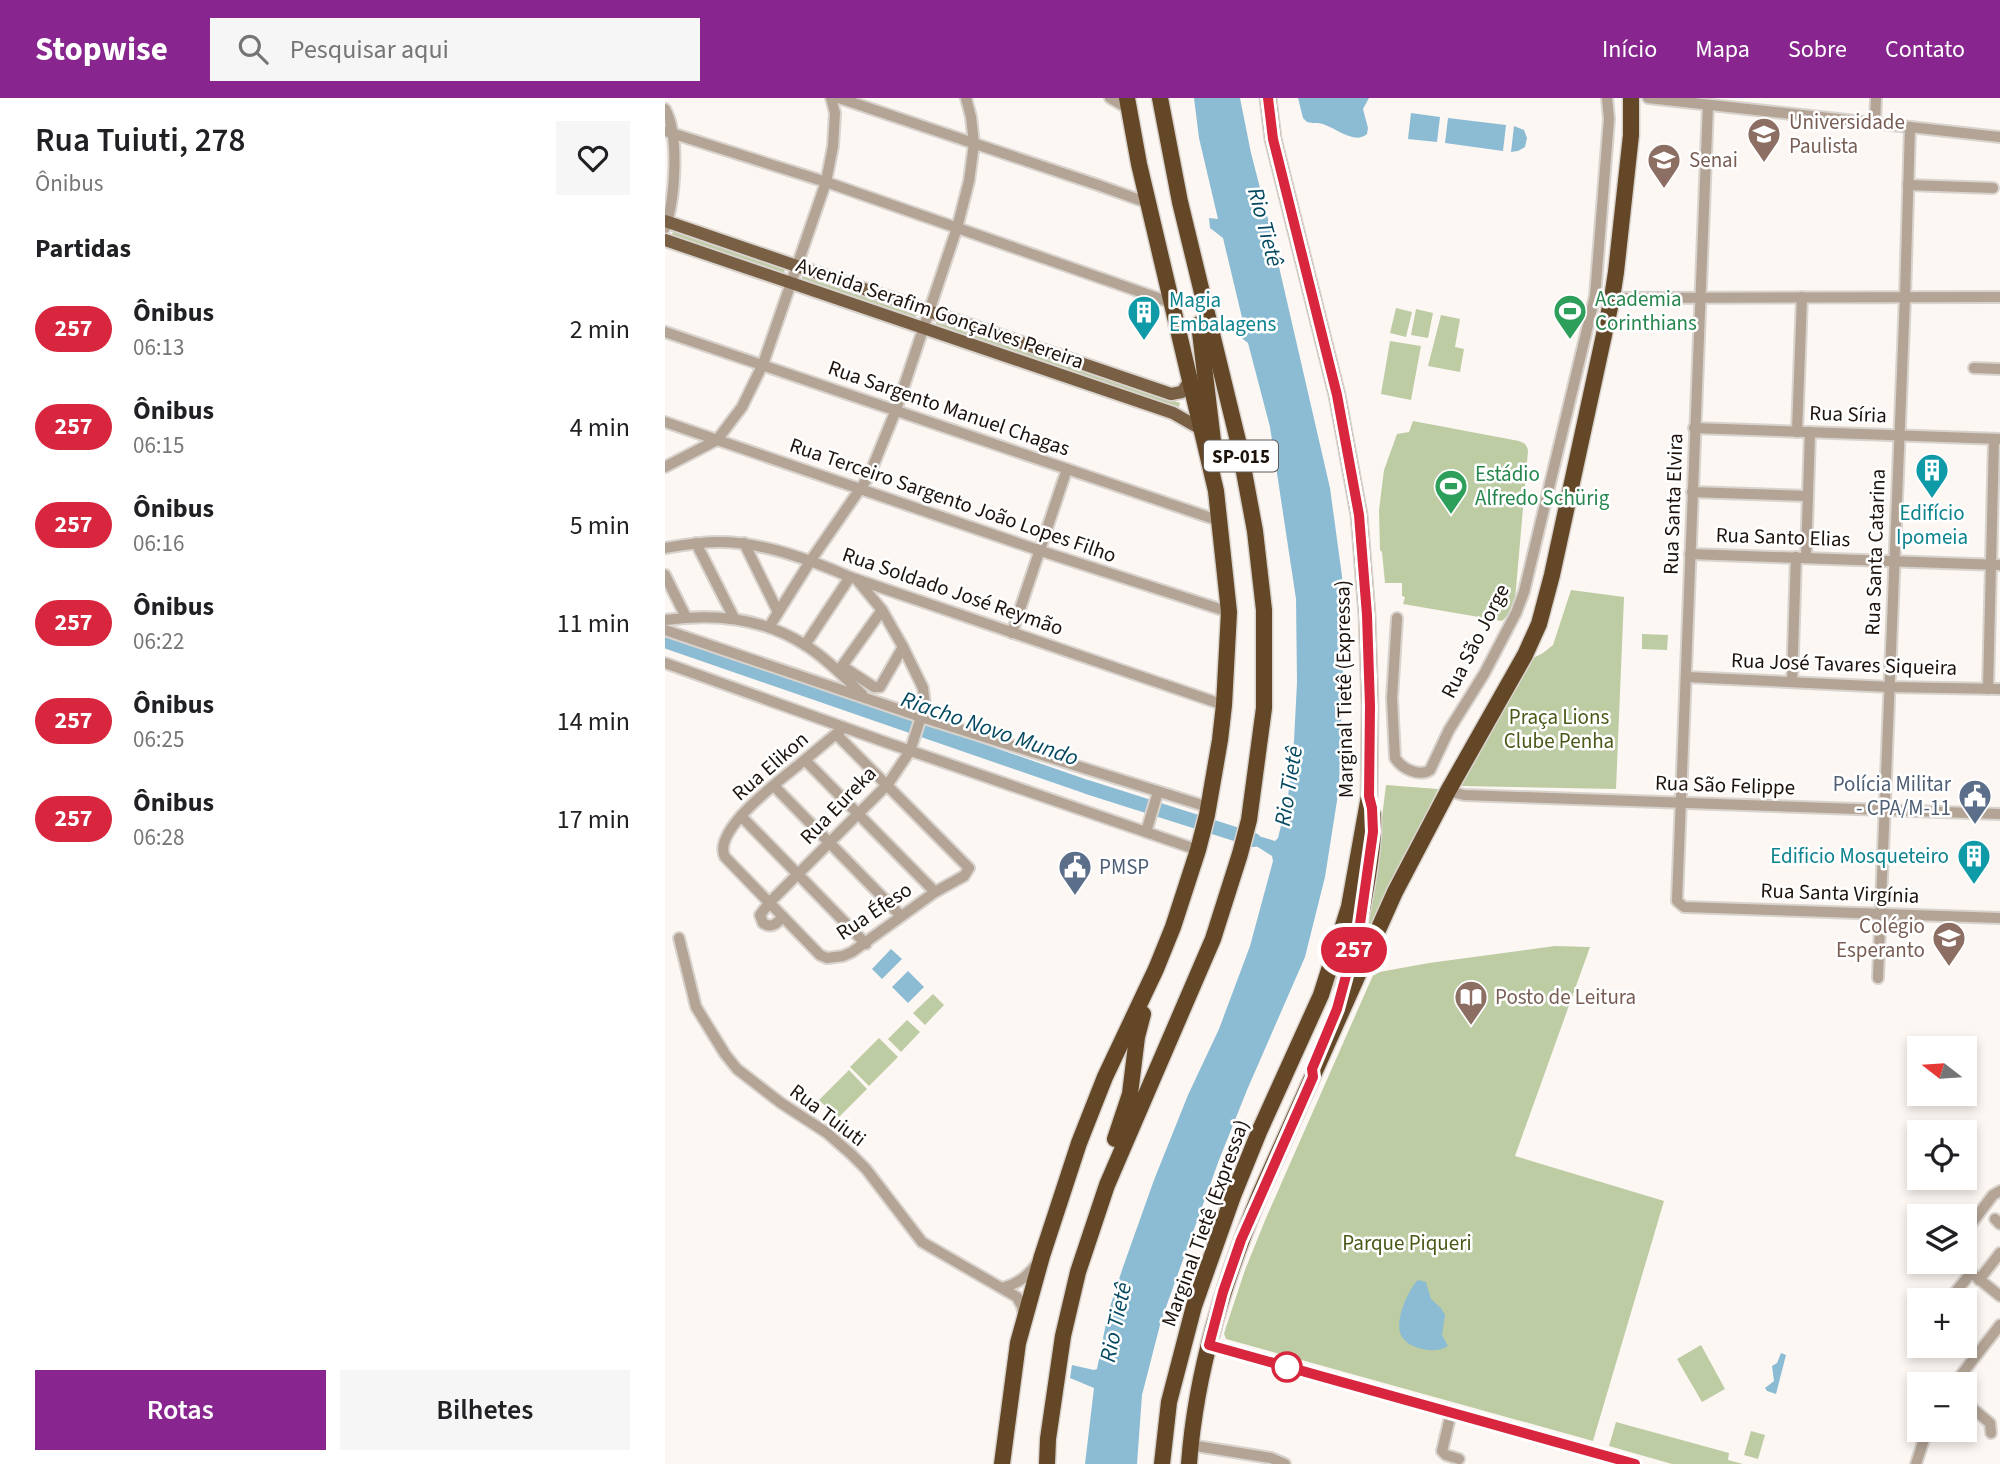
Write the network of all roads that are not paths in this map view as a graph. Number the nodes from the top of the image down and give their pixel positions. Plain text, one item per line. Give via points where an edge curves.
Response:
1 (831, 98) edge
2 (839, 98) edge
3 (966, 98) edge
4 (1109, 98) edge
5 (1160, 98) edge
6 (1268, 98) edge
7 (1607, 98) edge
8 (1632, 98) edge
9 (1648, 98) edge
10 (1876, 98) edge
11 (1682, 100) edge
12 (1128, 103) edge
13 (1748, 103) edge
14 (1707, 105) junction
15 (665, 109) edge
16 (1875, 123) junction
17 (1910, 128) junction
18 (669, 132) edge
19 (2000, 137) edge
20 (974, 144) junction
21 (826, 182) junction
22 (1908, 185) junction
23 (1993, 188) dead end
24 (1148, 203) junction
25 (666, 224) edge
26 (957, 228) junction
27 (665, 240) edge
28 (796, 266) junction
29 (790, 282) junction
30 (1699, 297) junction
31 (1803, 297) junction
32 (1905, 297) junction
33 (2000, 297) edge
34 (1202, 298) junction
35 (1612, 298) junction
36 (1173, 303) junction
37 (929, 312) junction
38 (924, 328) junction
39 (665, 332) edge
40 (763, 364) junction
41 (1974, 368) dead end
42 (2000, 369) edge
43 (1190, 380) junction
44 (896, 410) junction
45 (665, 422) edge
46 (1694, 428) junction
47 (1201, 429) junction
48 (1797, 432) junction
49 (1810, 432) junction
50 (1899, 435) junction
51 (1997, 439) edge
52 (717, 440) junction
53 (665, 467) edge
54 (1067, 469) junction
55 (860, 489) junction
56 (1216, 491) junction
57 (1692, 492) junction
58 (1808, 496) junction
59 (1220, 521) junction
60 (696, 543) junction
61 (744, 543) junction
62 (665, 548) edge
63 (1038, 550) junction
64 (1690, 554) junction
65 (1801, 557) junction
66 (811, 560) junction
67 (1894, 561) junction
68 (1995, 565) edge
69 (665, 575) edge
70 (853, 578) junction
71 (882, 610) junction
72 (778, 612) junction
73 (1229, 612) junction
74 (686, 617) junction
75 (734, 618) junction
76 (1397, 618) dead end
77 (665, 620) edge
78 (769, 627) junction
79 (665, 631) edge
80 (1012, 633) junction
81 (805, 645) junction
82 (904, 647) junction
83 (665, 663) edge
84 (840, 669) junction
85 (1687, 677) junction
86 (1792, 682) junction
87 (1889, 687) junction
88 (1988, 689) junction
89 (2000, 689) edge
90 (866, 698) junction
91 (1224, 705) junction
92 (920, 720) junction
93 (840, 731) junction
94 (911, 751) junction
95 (805, 760) junction
96 (888, 784) junction
97 (773, 786) junction
98 (1448, 791) junction
99 (1369, 796) junction
100 (1156, 797) junction
101 (1681, 803) junction
102 (1884, 810) junction
103 (1207, 811) junction
104 (859, 814) junction
105 (2000, 814) edge
106 (741, 816) junction
107 (1146, 832) junction
108 (830, 842) junction
109 (1200, 843) junction
110 (798, 873) junction
111 (935, 892) junction
112 (767, 905) junction
113 (1679, 905) joint
114 (1880, 914) junction
115 (901, 916) junction
116 (783, 917) junction
117 (2000, 918) edge
118 (678, 938) dead end
119 (866, 944) junction
120 (1156, 969) junction
121 (1878, 978) dead end
122 (1313, 1077) junction
123 (1107, 1185) junction
124 (2000, 1191) edge
125 (1977, 1216) edge
126 (2000, 1253) edge
127 (1042, 1256) junction
128 (1973, 1274) edge
129 (1975, 1276) junction
130 (1002, 1288) junction
131 (1962, 1288) edge
132 (2000, 1296) edge
133 (1024, 1318) junction
134 (2000, 1325) edge
135 (1209, 1345) junction
136 (1963, 1372) edge
137 (1977, 1412) edge
138 (1451, 1413) junction
139 (1991, 1433) dead end
140 (1923, 1442) edge
141 (1190, 1445) junction
142 (1587, 1451) junction
143 (1459, 1459) dead end
144 (1002, 1464) edge
145 (1047, 1464) edge
146 (1162, 1464) edge
147 (1189, 1464) edge
148 (1285, 1464) edge
149 (1583, 1464) edge
150 (1635, 1464) edge
151 (1916, 1464) edge

1 - 21 street via 835,113
2 - 20 street
3 - 20 street
4 - 12 street
5 - 34 highway, SP-015
6 - 99 highway, Marginal Tietê (Expressa) via 1273,139 1337,395 1359,515 1370,706
7 - 76 street, Rua São Jorge via 1595,296 1524,592 1484,674 1426,773 1405,768 1395,758 1392,698
8 - 35 highway
9 - 11 street
10 - 16 street
11 - 14 street
12 - 24 highway
13 - 14 street
13 - 16 street
14 - 30 street, Rua Santa Elvira
15 - 18 street
16 - 17 street
17 - 19 street
17 - 22 street, Rua Santa Catarina
18 - 21 street
18 - 25 street via 674,187
20 - 24 street
20 - 26 street
21 - 26 street
21 - 28 street
22 - 23 street
22 - 32 street, Rua Santa Catarina
24 - 36 highway
25 - 28 main road, Avenida Serafim Gonçalves Pereira
26 - 36 street
26 - 37 street
27 - 29 main road, Avenida Serafim Gonçalves Pereira
28 - 29 street
28 - 37 main road, Avenida Serafim Gonçalves Pereira
29 - 38 main road, Avenida Serafim Gonçalves Pereira
29 - 40 street
30 - 31 street
30 - 35 street
30 - 46 street, Rua Santa Elvira
31 - 32 street
31 - 48 street
32 - 33 street
32 - 50 street, Rua Santa Catarina
34 - 56 highway via 1199,324 1219,475
34 - 123 highway, SP-015 via 1255,531 1264,610 1264,708 1249,820 1213,939
35 - 98 highway via 1539,624
36 - 43 highway
37 - 38 street
37 - 43 main road, Avenida Serafim Gonçalves Pereira via 1171,394 1182,392
38 - 44 street
38 - 47 main road, Avenida Serafim Gonçalves Pereira via 1173,412
39 - 40 street, Rua Sargento Manuel Chagas
40 - 44 street, Rua Sargento Manuel Chagas
40 - 52 street via 742,407
41 - 42 street
43 - 47 highway
44 - 54 street, Rua Sargento Manuel Chagas
44 - 55 street
45 - 52 street, Rua Terceiro Sargento João Lopes Filho
46 - 48 street, Rua Síria
46 - 57 street, Rua Santa Elvira
47 - 56 highway
48 - 49 street, Rua Síria
49 - 50 street, Rua Síria
49 - 58 street
50 - 51 street, Rua Síria
50 - 67 street, Rua Santa Catarina
51 - 68 street
52 - 53 street
52 - 55 street, Rua Terceiro Sargento João Lopes Filho
54 - 59 street, Rua Sargento Manuel Chagas
54 - 63 street
55 - 63 street, Rua Terceiro Sargento João Lopes Filho
55 - 66 street
56 - 59 highway
57 - 58 street
57 - 64 street, Rua Santa Elvira
58 - 65 street
59 - 73 highway
60 - 61 street, Rua Soldado José Reymão
60 - 62 street, Rua Soldado José Reymão
60 - 75 street
61 - 66 street, Rua Soldado José Reymão
61 - 72 street
63 - 73 street, Rua Terceiro Sargento João Lopes Filho
63 - 80 street
64 - 65 street, Rua Santo Elias
64 - 85 street, Rua Santa Elvira
65 - 67 street, Rua Santo Elias
65 - 86 street
66 - 70 street, Rua Soldado José Reymão
66 - 72 street
67 - 68 street, Rua Santo Elias
67 - 87 street, Rua Santa Catarina
68 - 88 street
69 - 74 street
70 - 71 street, Rua Eureka
70 - 80 street, Rua Soldado José Reymão
70 - 81 street
71 - 82 street, Rua Eureka
71 - 84 street
72 - 78 street
73 - 91 highway
74 - 75 street
74 - 77 street
75 - 78 street
78 - 81 street
79 - 90 street
80 - 91 street, Rua Soldado José Reymão
81 - 84 street
82 - 84 street via 880,687
82 - 92 street, Rua Eureka via 923,688 925,705
83 - 93 street
84 - 90 street
85 - 86 street, Rua José Tavares Siqueira
85 - 101 street, Rua Santa Elvira
86 - 87 street, Rua José Tavares Siqueira
87 - 88 street, Rua José Tavares Siqueira
87 - 102 street, Rua Santa Catarina
88 - 89 street, Rua José Tavares Siqueira
90 - 92 street
91 - 103 highway
92 - 94 street, Rua Eureka
92 - 100 street
93 - 94 street
93 - 95 street, Rua Elikon
93 - 96 street
94 - 96 street, Rua Eureka
94 - 107 street
95 - 97 street, Rua Elikon
95 - 104 street
96 - 104 street, Rua Eureka
96 - 111 street, Rua Éfeso via 969,866 964,876
97 - 106 street, Rua Elikon
97 - 108 street
98 - 101 street, Rua São Felippe via 1465,796
98 - 122 highway via 1395,892
99 - 122 highway via 1373,832 1360,924
99 - 146 highway, Marginal Tietê (Expressa) via 1349,907 1321,995 1254,1145 1193,1306 1169,1402
100 - 103 street
100 - 107 street
101 - 102 street, Rua São Felippe
101 - 113 street, Rua Santa Elvira
102 - 105 street, Rua São Felippe
102 - 114 street, Rua Santa Catarina
103 - 109 highway
104 - 108 street, Rua Eureka
104 - 111 street
106 - 110 street
106 - 112 street, Rua Elikon via 726,837 723,853
107 - 109 street
108 - 110 street, Rua Eureka
108 - 115 street
109 - 120 highway
110 - 112 street, Rua Eureka
110 - 119 street
111 - 115 street, Rua Éfeso
112 - 116 street, Rua Éfeso
112 - 116 street via 760,915 765,925 774,925
113 - 114 street, Rua Santa Virgínia
114 - 117 street, Rua Santa Virgínia
114 - 121 street, Rua Santa Catarina
115 - 119 street, Rua Éfeso
116 - 119 street, Rua Éfeso via 825,958 843,956
118 - 130 street, Rua Tuiuti via 696,1007 737,1069 851,1154 922,1242
120 - 123 highway via 1140,1020 1128,1104 1105,1168
120 - 127 highway via 1105,1077
122 - 135 highway via 1241,1240
123 - 145 highway, SP-015 via 1077,1272 1063,1336
124 - 125 street
126 - 129 street
127 - 130 street via 1019,1282
127 - 133 highway
128 - 129 street
129 - 131 street
129 - 132 street
130 - 133 street via 1020,1301
133 - 144 highway
134 - 136 street
135 - 138 street
135 - 141 highway
137 - 139 street via 1990,1423
138 - 142 street
138 - 143 street via 1442,1451
140 - 151 street
141 - 147 highway
141 - 148 street
142 - 149 street
142 - 150 street

